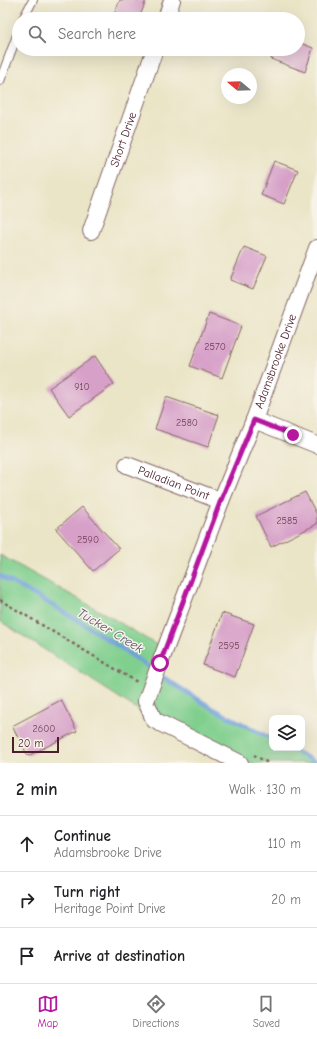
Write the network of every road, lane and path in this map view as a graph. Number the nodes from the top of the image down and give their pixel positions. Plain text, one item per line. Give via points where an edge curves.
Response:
1 (33, 0) edge
2 (172, 0) edge
3 (27, 12) edge
4 (168, 12) edge
5 (12, 49) edge
6 (153, 56) edge
7 (0, 81) edge
8 (91, 231) dead end
9 (317, 248) edge
10 (254, 420) junction
11 (317, 445) edge
12 (127, 465) dead end
13 (221, 500) junction
14 (0, 600) edge
15 (140, 684) dead end
16 (240, 763) edge

1 - 3 lane
2 - 4 street
5 - 7 lane
6 - 8 street, Short Drive
9 - 10 street, Adamsbrooke Drive
10 - 11 street
10 - 13 street, Adamsbrooke Drive
12 - 13 street, Palladian Point
13 - 16 street, Adamsbrooke Drive, bridge via 146,701 154,720
14 - 15 path

